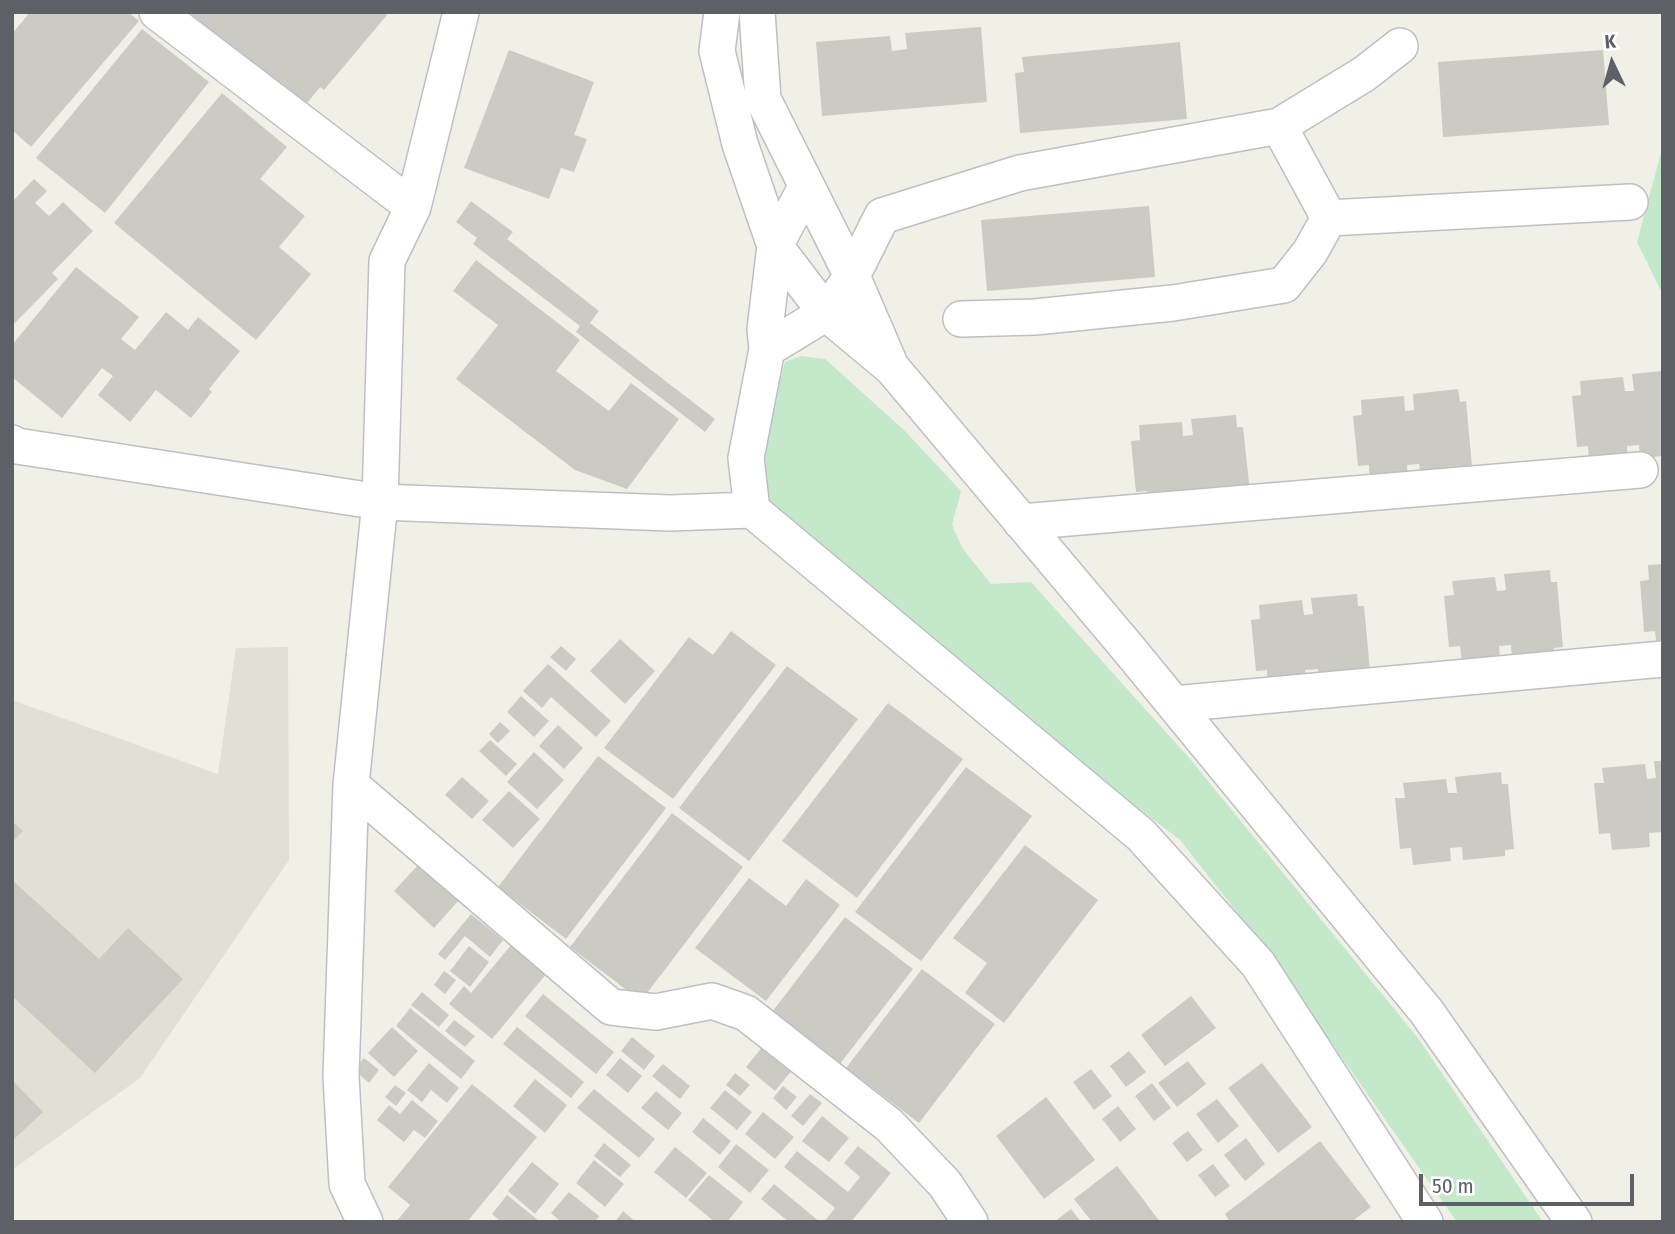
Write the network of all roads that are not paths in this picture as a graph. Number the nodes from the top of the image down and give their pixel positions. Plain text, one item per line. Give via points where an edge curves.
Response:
1 (156, 12) edge
2 (461, 12) edge
3 (722, 12) edge
4 (757, 12) edge
5 (1401, 46) dead end
6 (1279, 126) junction
7 (806, 187) junction
8 (1630, 202) dead end
9 (413, 208) junction
10 (1329, 218) junction
11 (775, 246) junction
12 (852, 276) junction
13 (826, 313) junction
14 (961, 319) dead end
15 (767, 349) junction
16 (892, 368) junction
17 (12, 443) edge
18 (1640, 470) dead end
19 (380, 502) junction
20 (752, 510) junction
21 (1021, 522) junction
22 (1663, 659) edge
23 (1174, 705) junction
24 (351, 785) junction
25 (365, 1222) edge
26 (970, 1222) edge
27 (1425, 1222) edge
28 (1574, 1222) edge

1 - 9 street
2 - 9 street
3 - 11 street via 717,51 740,144
4 - 7 street via 763,99
5 - 6 street
6 - 10 street
6 - 12 street via 1020,173 930,199 882,216
7 - 11 street
7 - 12 street
8 - 10 street
9 - 19 street via 387,261
10 - 14 street via 1284,285 1173,303 1035,317
11 - 13 street
11 - 15 street via 765,329
12 - 13 street
12 - 16 street
13 - 15 street
13 - 16 street
15 - 20 street via 746,458
16 - 21 street
17 - 19 street
18 - 21 street
19 - 20 street via 670,513
19 - 24 street
20 - 27 street via 1141,835 1258,964
21 - 23 street
22 - 23 street
23 - 28 street via 1426,1011
24 - 25 street via 341,1076 346,1184
24 - 26 street via 611,1007 656,1012 712,1001 746,1013 889,1125 945,1184

